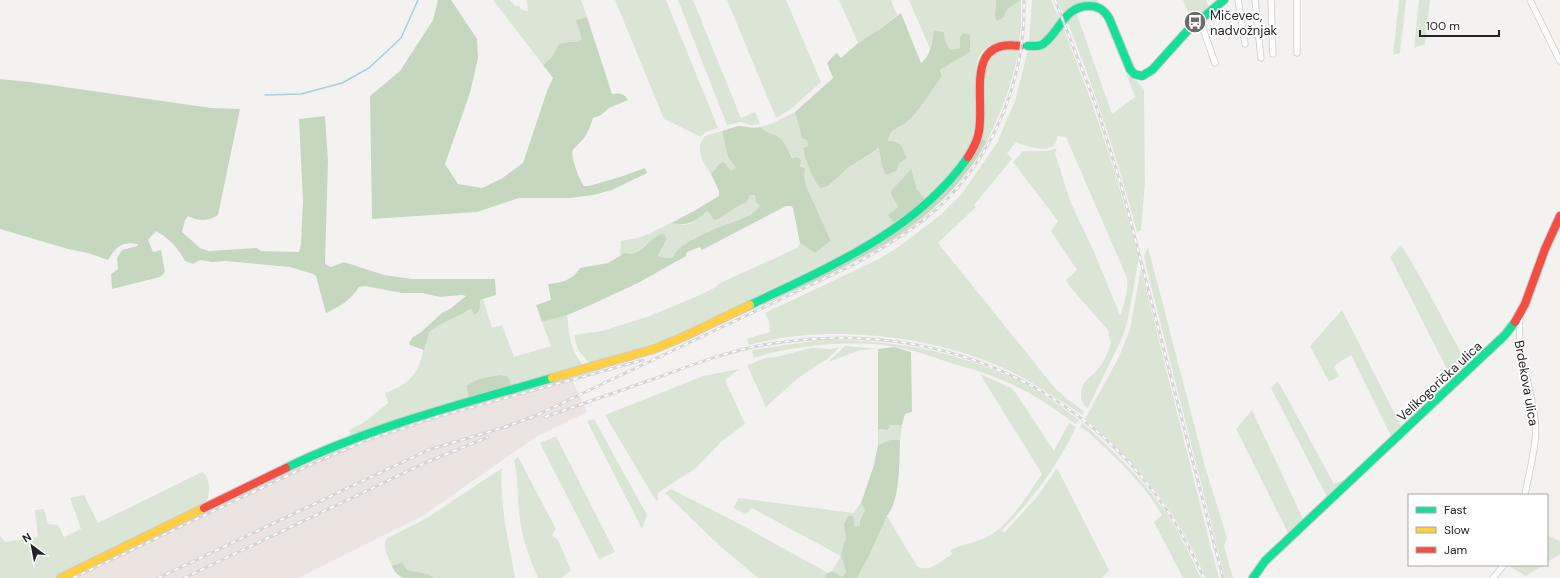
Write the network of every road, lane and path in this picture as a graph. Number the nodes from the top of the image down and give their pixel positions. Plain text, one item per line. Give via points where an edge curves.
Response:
1 (1224, 0) edge
2 (1238, 0) edge
3 (1255, 0) edge
4 (1271, 0) edge
5 (1297, 0) edge
6 (1530, 0) edge
7 (1200, 20) junction
8 (1245, 44) dead end
9 (1297, 53) dead end
10 (1273, 54) dead end
11 (1261, 58) dead end
12 (1560, 61) edge
13 (1215, 63) dead end
14 (1560, 216) edge
15 (1520, 319) junction
16 (1524, 494) edge
17 (1503, 566) edge
18 (61, 578) edge
19 (1253, 578) edge
20 (1492, 578) edge

1 - 7 main road
2 - 8 street
3 - 11 street
4 - 10 street
5 - 9 street
6 - 12 street
7 - 13 street
7 - 18 main road via 1144,76 1137,76 1130,69 1108,18 1102,9 1093,6 1076,8 1044,43 1037,46 996,47 984,59 980,73 979,132 959,169 915,214 860,250 654,349 403,421 336,445
14 - 15 main road, Velikogorička ulica
15 - 16 street, Brdekova ulica via 1519,345 1536,430
15 - 19 main road, Velikogorička ulica via 1265,562
17 - 20 street

